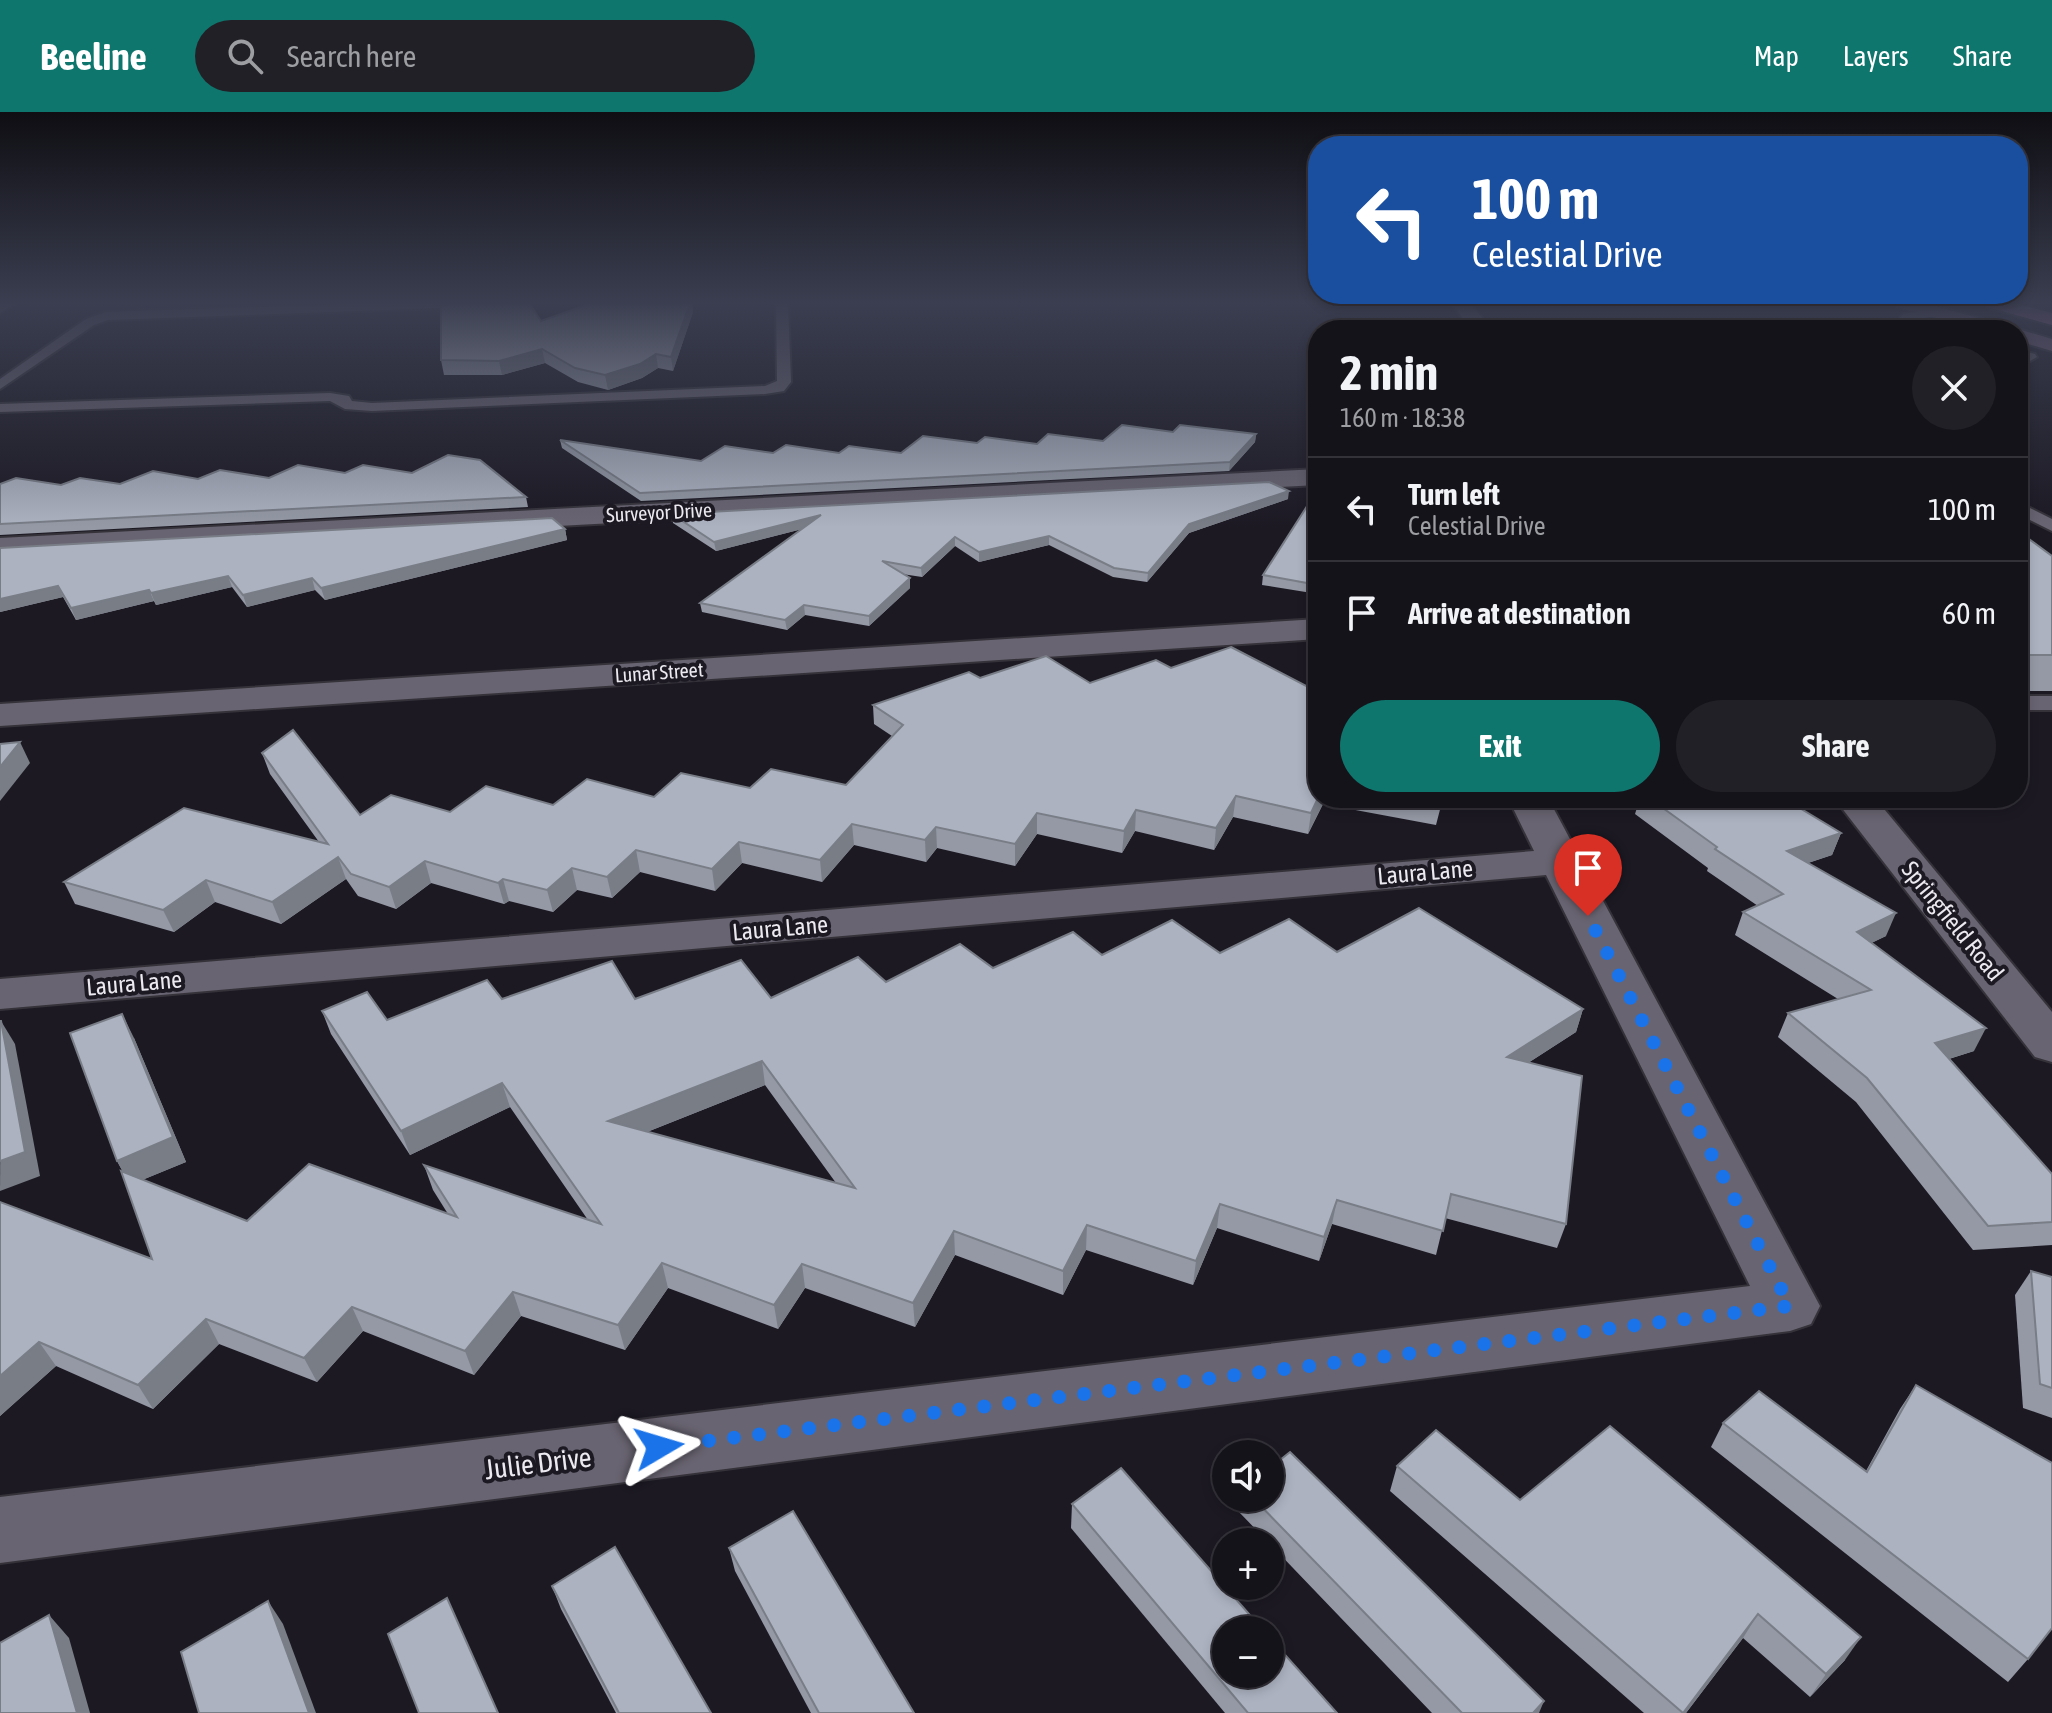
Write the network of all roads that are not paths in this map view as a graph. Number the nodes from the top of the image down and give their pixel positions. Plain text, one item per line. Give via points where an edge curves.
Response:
1 (784, 378) edge
2 (0, 408) edge
3 (1308, 478) edge
4 (2028, 513) edge
5 (2052, 526) edge
6 (0, 547) edge
7 (1308, 630) edge
8 (2028, 703) edge
9 (2052, 703) edge
10 (0, 715) edge
11 (1533, 808) edge
12 (1862, 808) edge
13 (1560, 861) junction
14 (0, 994) edge
15 (2052, 1045) edge
16 (0, 1530) edge

1 - 2 lane via 779,388 765,390 372,407 352,407 330,397
3 - 6 street, Surveyor Drive
4 - 5 lane
7 - 10 street, Lunar Street
8 - 9 lane
11 - 13 street
12 - 15 street, Springfield Road
13 - 14 street, Laura Lane
13 - 16 street, Julie Drive via 1790,1306

